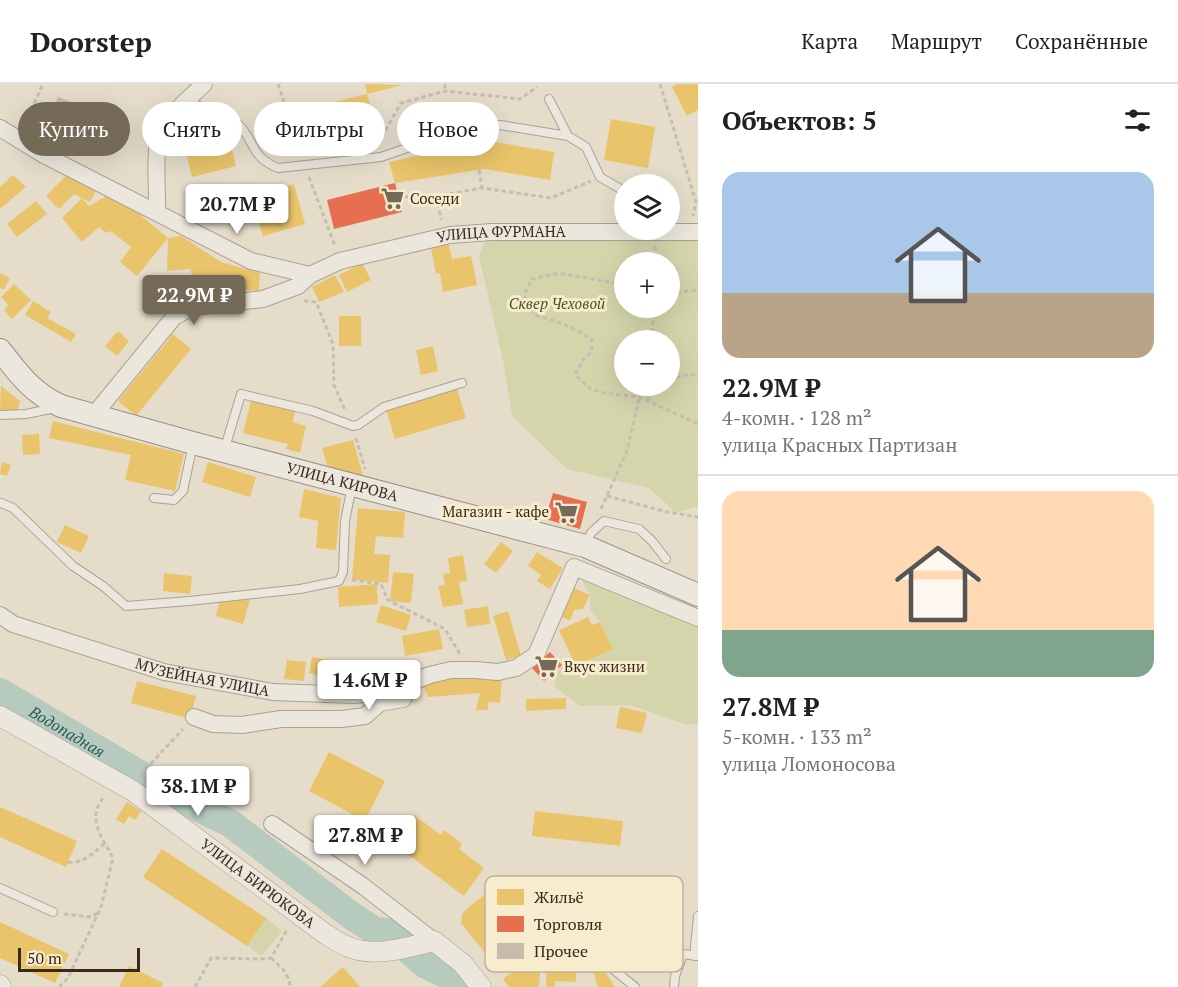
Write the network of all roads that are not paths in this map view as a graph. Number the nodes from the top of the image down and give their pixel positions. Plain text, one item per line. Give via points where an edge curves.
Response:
1 (204, 84) edge
2 (549, 99) dead end
3 (186, 102) edge
4 (0, 128) edge
5 (242, 129) edge
6 (568, 136) junction
7 (158, 156) edge
8 (614, 185) edge
9 (158, 212) junction
10 (614, 231) edge
11 (304, 280) junction
12 (0, 350) edge
13 (462, 383) dead end
14 (61, 406) junction
15 (0, 415) edge
16 (93, 416) junction
17 (193, 443) junction
18 (224, 451) junction
19 (362, 488) junction
20 (154, 498) dead end
21 (1, 503) edge
22 (588, 539) junction
23 (666, 559) dead end
24 (698, 595) edge
25 (0, 615) edge
26 (698, 618) edge
27 (410, 684) junction
28 (0, 716) edge
29 (194, 717) road end
30 (272, 824) dead end
31 (0, 888) edge
32 (53, 912) road end
33 (698, 916) edge
34 (434, 942) junction
35 (696, 956) edge
36 (616, 972) edge
37 (676, 972) edge
38 (481, 987) edge
39 (634, 987) edge
40 (674, 987) edge

1 - 3 street
2 - 6 lane
4 - 9 street via 44,155
5 - 6 lane via 264,162 278,168 381,157 442,136 500,125
6 - 8 lane via 586,147 600,177
7 - 9 street
9 - 11 street via 251,261
10 - 11 street, УЛИЦА ФУРМАНА via 492,232 444,237 340,261
11 - 16 street, УЛИЦА ФУРМАНА via 263,299 192,307 174,317
12 - 14 main road, УЛИЦА КИРОВА via 32,389
13 - 18 lane via 384,407 355,426 313,411 241,394
14 - 15 lane
14 - 16 main road, УЛИЦА КИРОВА
16 - 17 main road, УЛИЦА КИРОВА
17 - 18 main road, УЛИЦА КИРОВА
17 - 20 lane via 183,491 174,500
18 - 19 main road, УЛИЦА КИРОВА
19 - 21 lane via 345,521 343,572 336,583 126,606 73,566 13,508
19 - 22 main road, УЛИЦА КИРОВА
22 - 23 lane via 604,521 639,529
22 - 24 main road, УЛИЦА КИРОВА
25 - 27 street, МУЗЕЙНАЯ УЛИЦА via 13,624 164,672 273,692 354,696
26 - 27 street, МУЗЕЙНАЯ УЛИЦА via 574,567 536,655 516,668 498,672 451,670
27 - 29 street via 403,699 380,703 365,716 281,719 242,725 213,724
28 - 34 street, УЛИЦА БИРЮКОВА via 134,790 349,948 386,951
30 - 34 street via 363,886
31 - 32 lane
33 - 35 lane
34 - 38 street via 463,964
36 - 39 lane
37 - 40 lane

